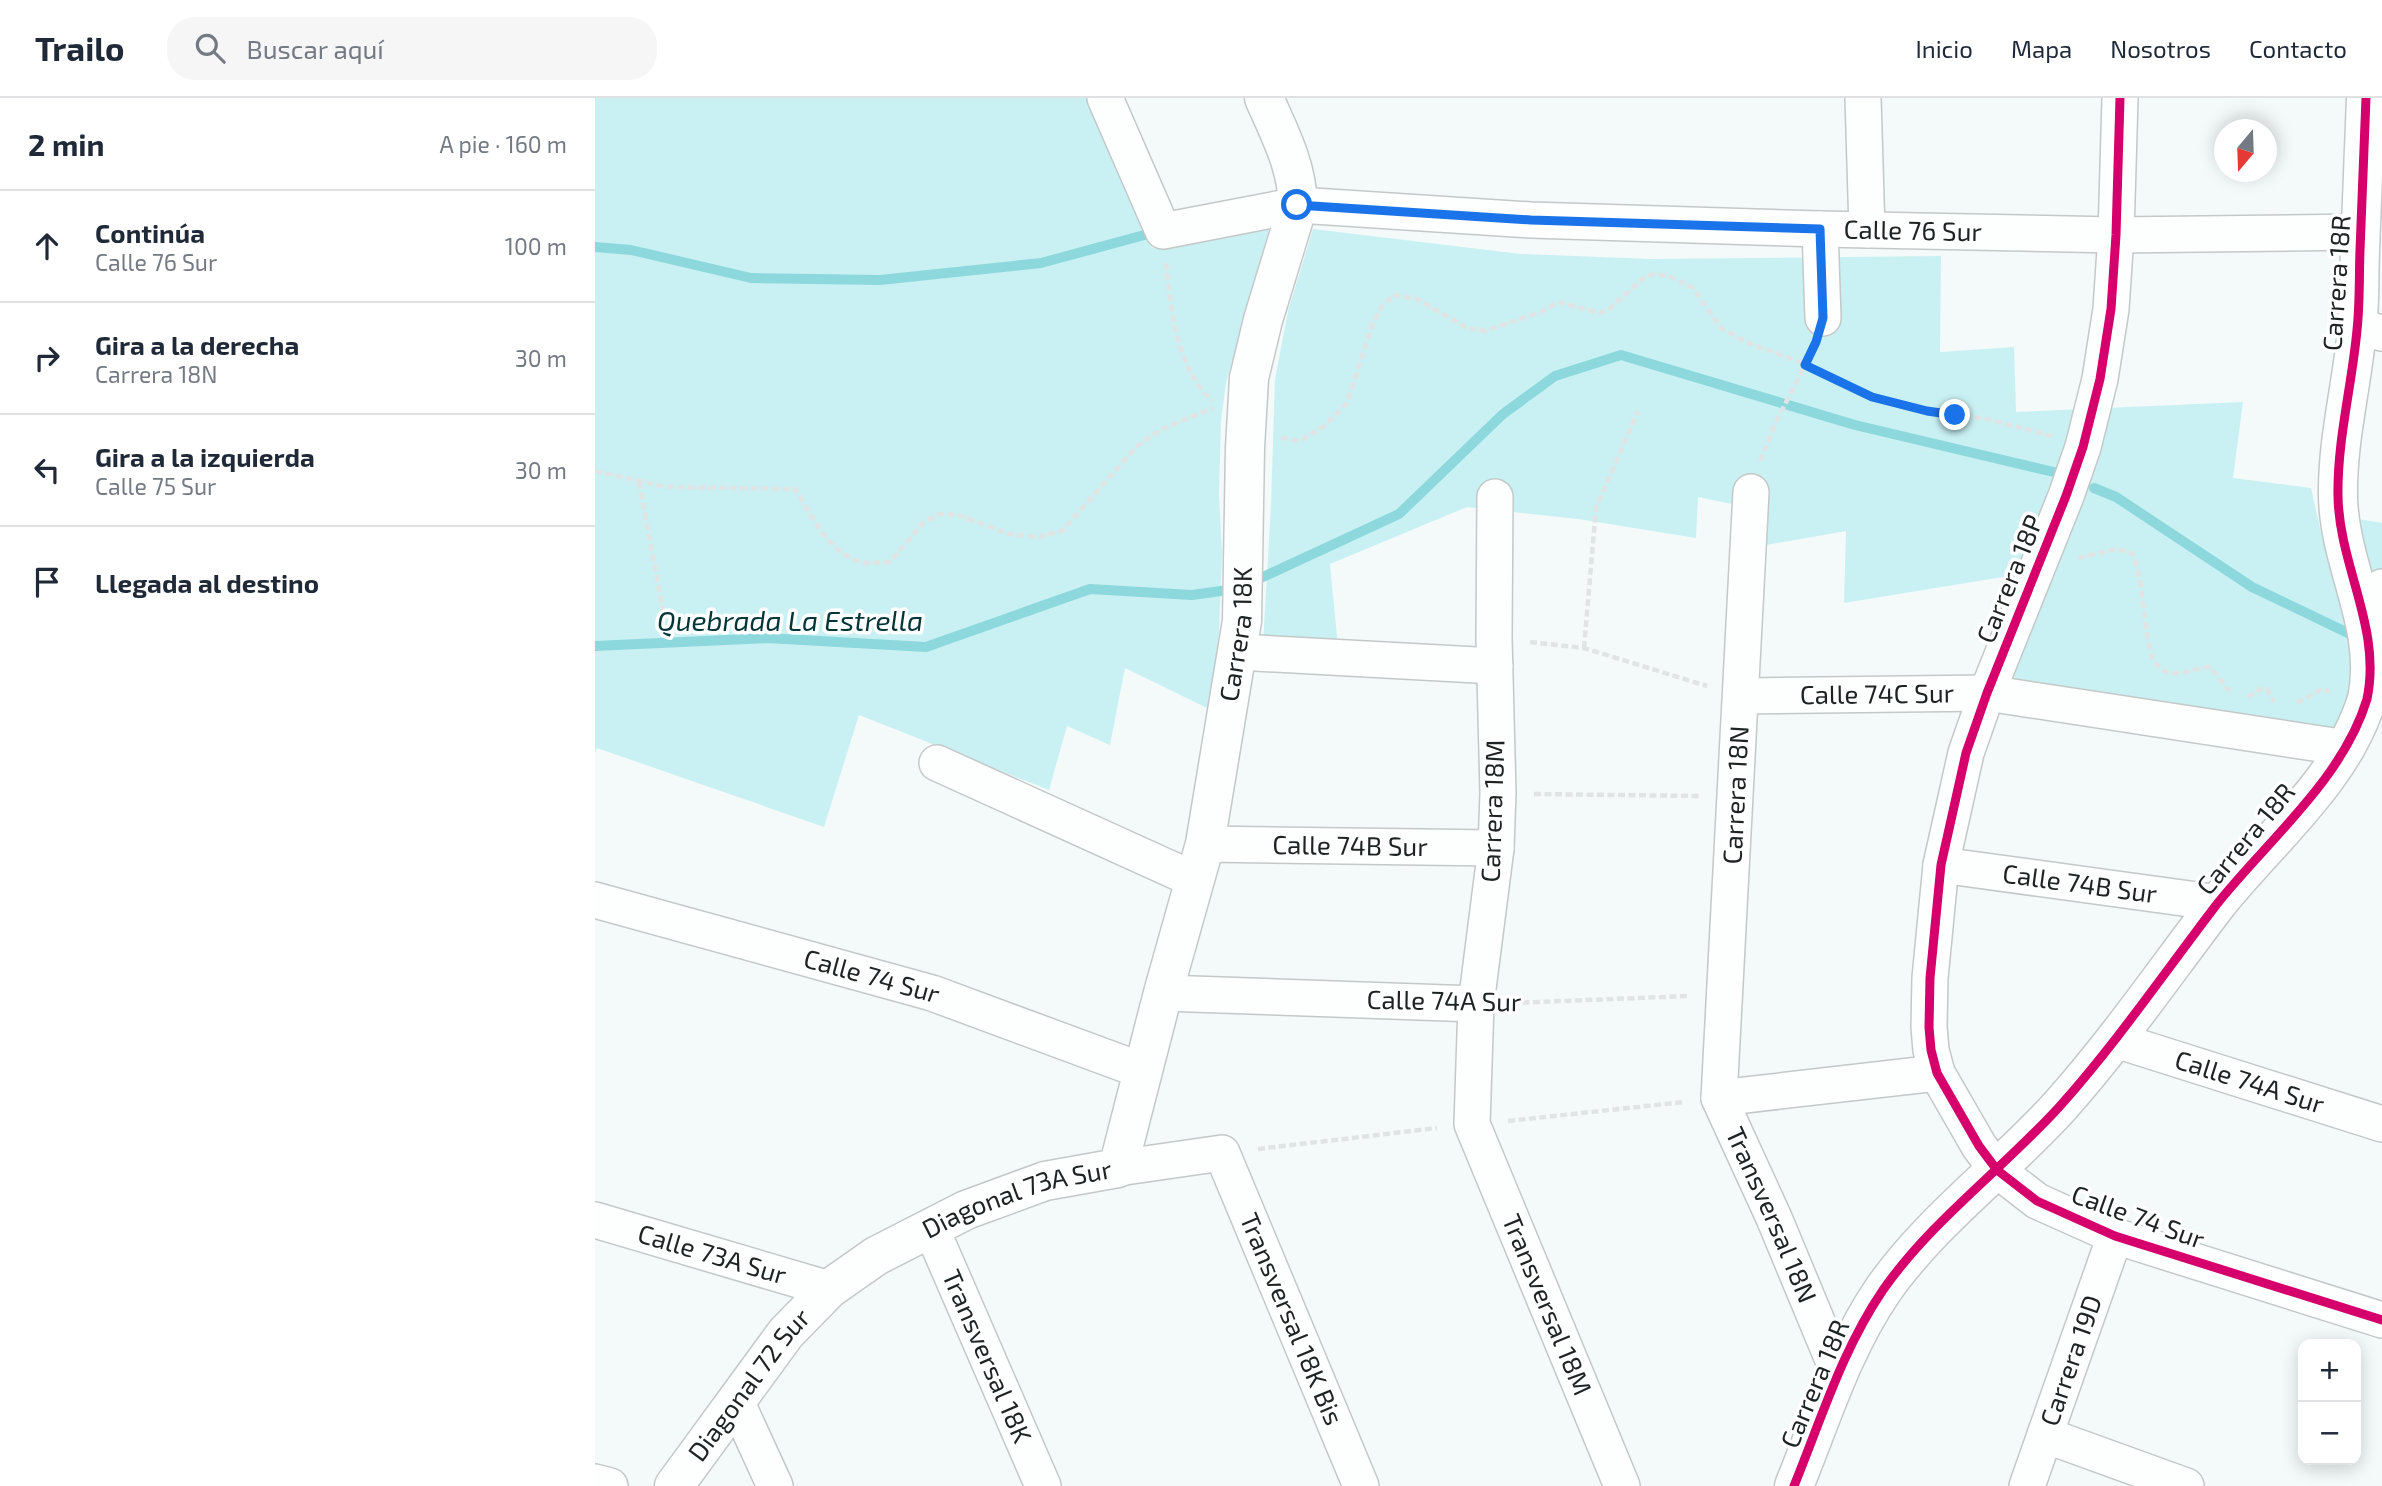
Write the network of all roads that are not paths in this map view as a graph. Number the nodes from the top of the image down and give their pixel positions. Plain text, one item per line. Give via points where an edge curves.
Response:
1 (1105, 98) edge
2 (1264, 98) edge
3 (1863, 98) edge
4 (2120, 98) edge
5 (2366, 98) edge
6 (1297, 205) junction
7 (1820, 229) junction
8 (1867, 230) junction
9 (2361, 232) junction
10 (2116, 235) junction
11 (1823, 318) road end
12 (2370, 330) edge
13 (1751, 492) dead end
14 (1495, 498) dead end
15 (2382, 587) edge
16 (2369, 625) junction
17 (1238, 652) junction
18 (1495, 652) junction
19 (1987, 693) junction
20 (1742, 696) junction
21 (2347, 748) junction
22 (937, 762) dead end
23 (1205, 844) junction
24 (1496, 848) junction
25 (1941, 866) junction
26 (1195, 880) junction
27 (595, 900) edge
28 (2219, 903) junction
29 (1163, 993) junction
30 (1476, 1004) junction
31 (2116, 1041) junction
32 (1143, 1071) junction
33 (1937, 1073) junction
34 (1719, 1098) junction
35 (1472, 1124) joint
36 (2382, 1124) edge
37 (1222, 1153) joint
38 (1118, 1168) junction
39 (1997, 1170) junction
40 (595, 1220) edge
41 (931, 1228) junction
42 (2115, 1236) junction
43 (829, 1289) junction
44 (2382, 1320) edge
45 (1838, 1372) junction
46 (736, 1401) junction
47 (2045, 1436) junction
48 (595, 1482) edge
49 (2178, 1485) edge
50 (610, 1486) edge
51 (674, 1486) edge
52 (775, 1486) edge
53 (1043, 1486) edge
54 (1361, 1486) edge
55 (1622, 1486) edge
56 (1794, 1486) edge
57 (2027, 1486) edge

1 - 6 street, Calle 76 Sur via 1163,231
2 - 6 street, Carrera 18K via 1293,163
3 - 8 street
4 - 10 street, Carrera 18P
5 - 9 street, Carrera 18R
6 - 7 street, Calle 76 Sur via 1531,220
6 - 17 street, Carrera 18K via 1249,378 1232,420 1242,621
7 - 8 street, Calle 76 Sur
7 - 11 street
8 - 10 street, Calle 76 Sur
9 - 10 street, Calle 76 Sur
9 - 12 street, Carrera 18R
10 - 19 street, Carrera 18P via 2110,321 2083,447
12 - 16 street, Carrera 18R via 2339,471 2338,496 2345,542
13 - 20 street, Carrera 18N
14 - 18 street, Carrera 18M
15 - 16 street
16 - 21 street, Carrera 18R via 2372,679
17 - 18 street
17 - 23 street, Carrera 18K
18 - 24 street, Carrera 18M
19 - 20 street, Calle 74C Sur
19 - 21 street, Calle 74C Sur
19 - 25 street, Carrera 18P via 1966,753
20 - 34 street, Carrera 18N
21 - 28 street, Carrera 18R
22 - 26 street
23 - 24 street, Calle 74B Sur
23 - 26 street, Carrera 18K
24 - 30 street, Carrera 18M
25 - 28 street, Calle 74B Sur
25 - 33 street, Carrera 18P via 1929,1027
26 - 29 street, Carrera 18K
27 - 32 street, Calle 74 Sur via 932,993
28 - 31 street, Carrera 18R
29 - 30 street, Calle 74A Sur
29 - 32 street, Carrera 18K
30 - 35 street, Carrera 18M
31 - 36 street, Calle 74A Sur
31 - 39 street, Carrera 18R
32 - 38 street, Carrera 18K
33 - 34 street
33 - 39 street, Calle 74 Sur
34 - 45 street, Transversal 18N
35 - 55 street, Transversal 18M
37 - 38 street, Diagonal 73A Sur
37 - 54 street, Transversal 18K Bis
38 - 41 street, Diagonal 73A Sur via 1045,1181
39 - 42 street, Calle 74 Sur via 2037,1200
39 - 45 street, Carrera 18R via 1907,1259 1860,1327
40 - 43 street, Calle 73A Sur
41 - 43 street, Diagonal 73A Sur via 876,1256
41 - 53 street, Transversal 18K
42 - 44 street, Calle 74 Sur
42 - 47 street, Carrera 19D
43 - 46 street, Diagonal 72 Sur via 786,1333
45 - 56 street, Carrera 18R
46 - 51 street, Diagonal 72 Sur
46 - 52 street
47 - 49 street
47 - 57 street, Carrera 19D
48 - 50 street

